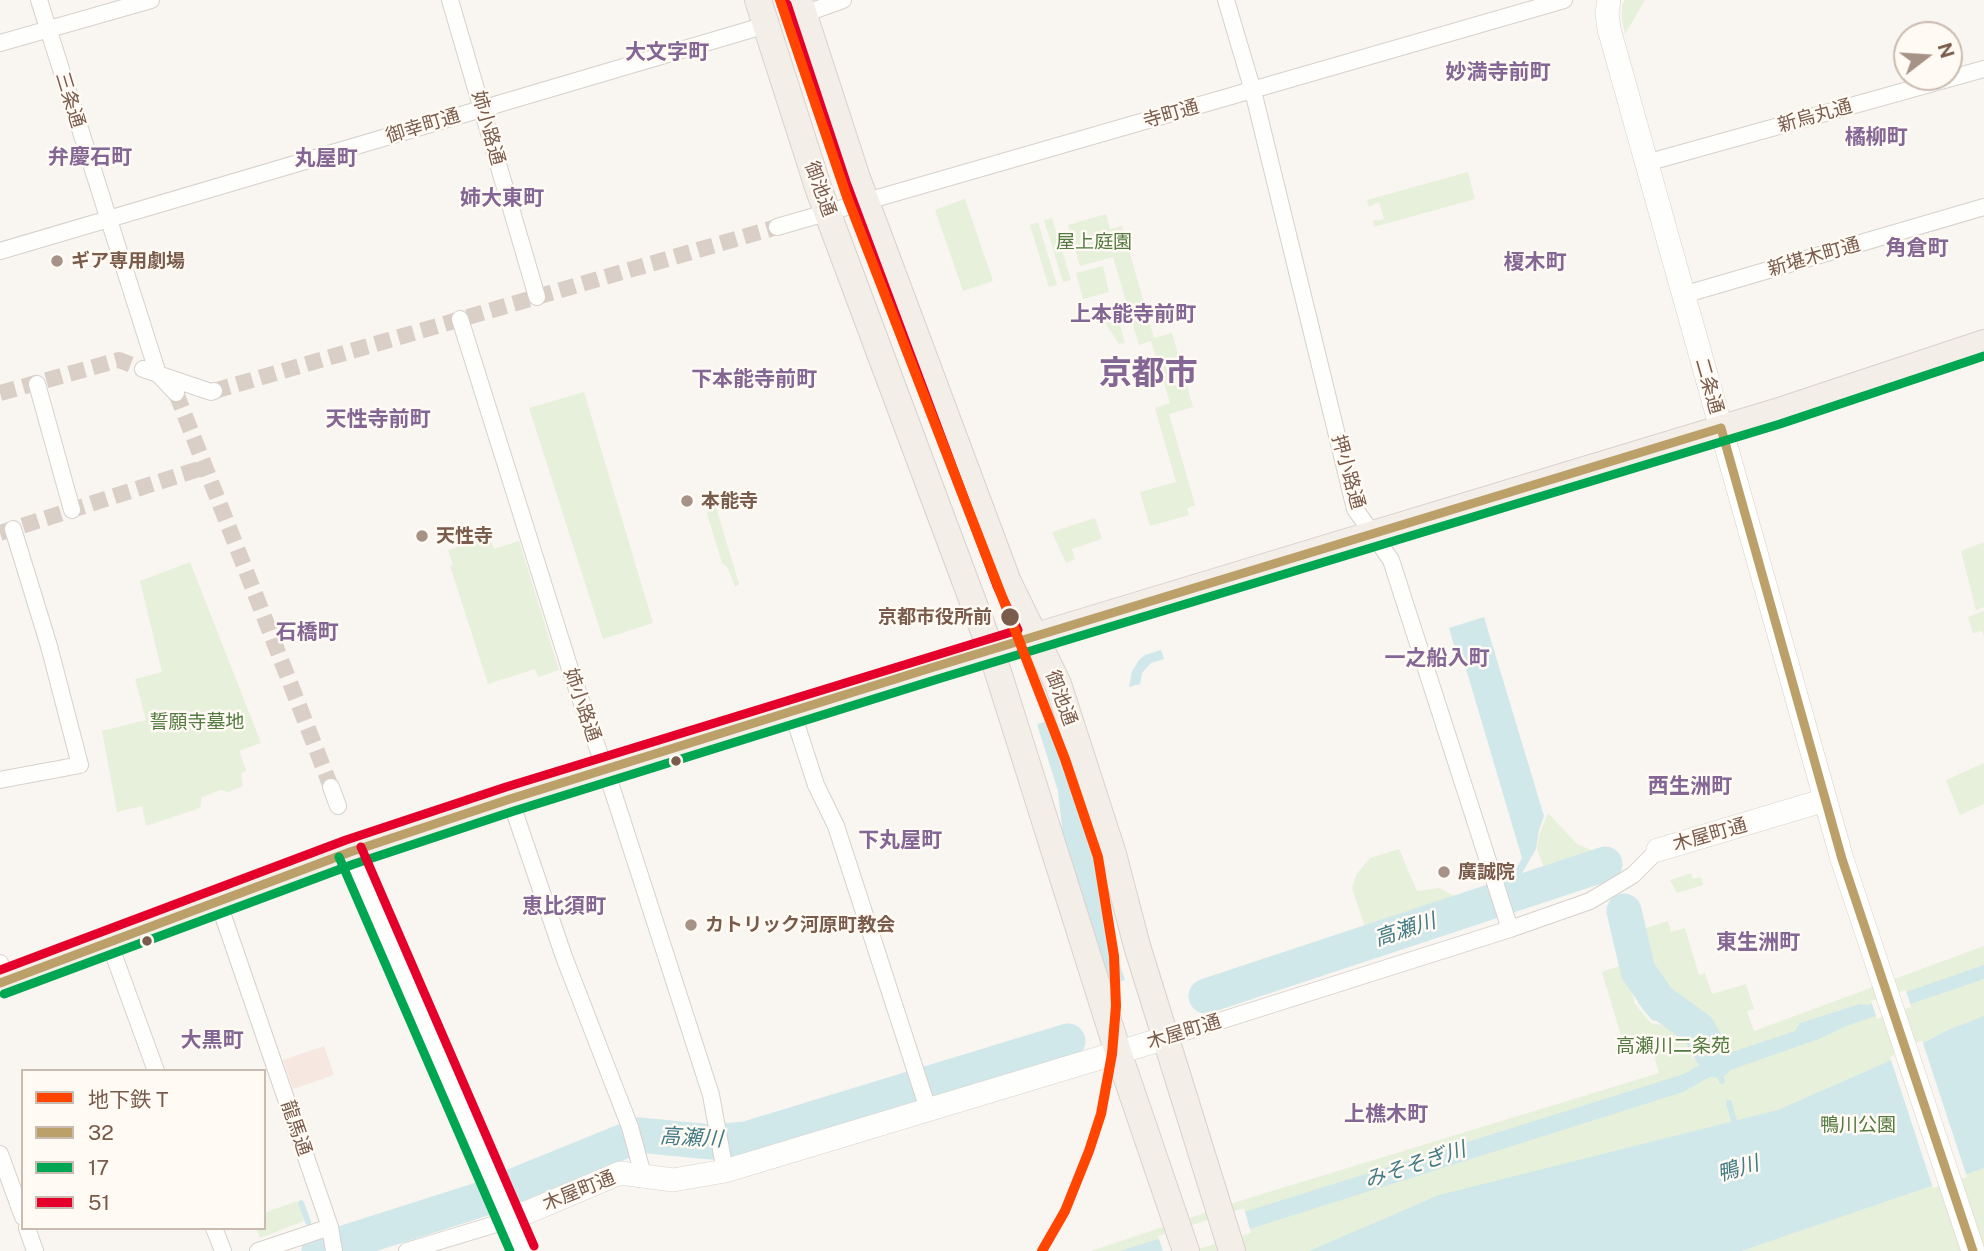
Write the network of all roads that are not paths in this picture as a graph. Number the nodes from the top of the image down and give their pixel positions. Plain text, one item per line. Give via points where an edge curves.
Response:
1 (39, 0) edge
2 (151, 0) edge
3 (450, 0) edge
4 (843, 0) edge
5 (1226, 0) edge
6 (1564, 0) edge
7 (1609, 0) edge
8 (801, 7) edge
9 (762, 12) edge
10 (48, 29) junction
11 (0, 43) edge
12 (1984, 69) edge
13 (1253, 91) junction
14 (482, 108) junction
15 (1646, 163) junction
16 (866, 201) junction
17 (1984, 207) edge
18 (828, 213) junction
19 (108, 220) junction
20 (777, 227) tunnel mouth
21 (0, 250) edge
22 (1684, 295) junction
23 (537, 297) dead end
24 (460, 319) dead end
25 (1984, 343) edge
26 (151, 372) junction
27 (37, 384) dead end
28 (214, 391) tunnel mouth
29 (176, 393) tunnel mouth
30 (1721, 428) junction
31 (72, 510) dead end
32 (13, 529) dead end
33 (1374, 534) junction
34 (1035, 638) junction
35 (991, 650) junction
36 (792, 711) junction
37 (605, 770) junction
38 (0, 780) edge
39 (331, 787) tunnel mouth
40 (510, 799) junction
41 (1825, 800) junction
42 (338, 806) dead end
43 (1658, 850) joint
44 (350, 852) junction
45 (218, 901) junction
46 (1510, 929) junction
47 (109, 942) junction
48 (2, 975) edge
49 (1166, 1038) junction
50 (1118, 1052) junction
51 (155, 1069) edge
52 (926, 1102) junction
53 (0, 1154) edge
54 (723, 1163) junction
55 (643, 1175) junction
56 (502, 1202) junction
57 (21, 1212) edge
58 (28, 1230) edge
59 (215, 1230) edge
60 (332, 1238) edge
61 (1969, 1241) edge
62 (279, 1248) edge
63 (35, 1251) edge
64 (223, 1251) edge
65 (258, 1251) edge
66 (407, 1251) edge
67 (523, 1251) edge
68 (1186, 1251) edge
69 (1232, 1251) edge

1 - 10 street, 三条通
2 - 10 street
3 - 14 street, 姉小路通
4 - 8 street
5 - 13 street, 押小路通
6 - 13 street, 寺町通
7 - 15 street, 二条通 via 1609,29
8 - 16 main road, 御池通
9 - 14 street, 御幸町通
9 - 18 main road, 御池通
10 - 11 street
10 - 19 street, 三条通
12 - 15 street, 新烏丸通
13 - 16 street, 寺町通
13 - 33 street, 押小路通 via 1355,509
14 - 19 street, 御幸町通
14 - 23 street, 姉小路通
15 - 22 street, 二条通
16 - 18 street, 寺町通
16 - 34 main road, 御池通 via 1008,582
17 - 22 street, 新堪木町通
18 - 20 street, 寺町通
18 - 35 main road, 御池通
19 - 21 street, 御幸町通
19 - 26 street, 三条通
22 - 30 street, 二条通
24 - 37 street, 姉小路通
25 - 30 main road
26 - 28 street
26 - 29 street, 三条通
27 - 31 street
30 - 33 main road
30 - 41 street, 二条通
32 - 38 street via 80,765
33 - 34 main road
33 - 46 street, 押小路通 via 1391,560
34 - 35 main road
34 - 49 main road, 御池通 via 1058,684
35 - 36 main road
35 - 50 main road, 御池通
36 - 37 main road
36 - 52 street via 816,785 836,826
37 - 40 main road
37 - 54 street, 姉小路通 via 711,1095
39 - 42 street
40 - 44 main road
40 - 55 street via 564,957 630,1127
41 - 43 street, 木屋町通
41 - 61 street, 二条通
43 - 46 street, 木屋町通 via 1633,875 1590,901
44 - 45 main road
44 - 56 street
45 - 47 main road
45 - 60 street, 龍馬通
46 - 49 street, 木屋町通
47 - 48 main road
47 - 51 street
49 - 50 street, 木屋町通
49 - 69 main road, 御池通
50 - 52 street, 木屋町通
50 - 68 main road, 御池通
52 - 54 street, 木屋町通
53 - 57 street
54 - 55 street, 木屋町通 via 673,1180
55 - 56 street, 木屋町通 via 620,1173
56 - 66 street, 木屋町通
56 - 67 street
58 - 63 street
59 - 64 street
60 - 62 street
62 - 65 street

